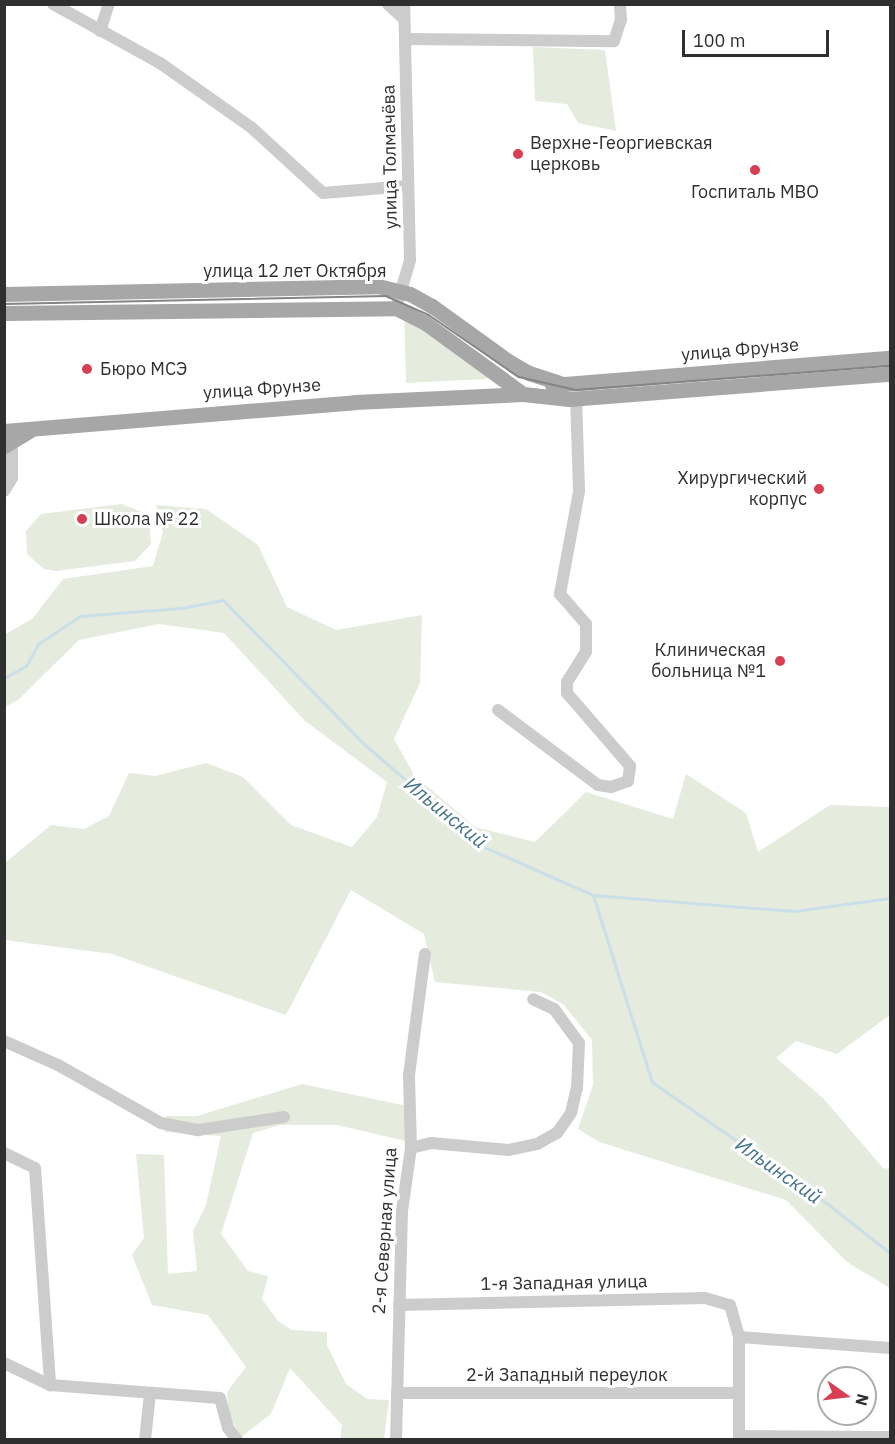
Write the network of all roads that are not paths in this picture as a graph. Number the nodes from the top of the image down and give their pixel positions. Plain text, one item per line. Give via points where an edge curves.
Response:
1 (53, 4) edge
2 (109, 4) edge
3 (388, 4) edge
4 (404, 4) edge
5 (620, 4) edge
6 (403, 18) junction
7 (100, 31) junction
8 (406, 39) junction
9 (408, 186) junction
10 (401, 291) junction
11 (4, 294) edge
12 (396, 308) junction
13 (4, 313) edge
14 (891, 358) edge
15 (891, 374) edge
16 (559, 383) junction
17 (523, 394) junction
18 (576, 398) junction
19 (7, 439) edge
20 (4, 491) edge
21 (498, 710) dead end
22 (425, 954) dead end
23 (533, 999) dead end
24 (4, 1041) edge
25 (284, 1117) dead end
26 (411, 1148) junction
27 (4, 1153) edge
28 (399, 1305) junction
29 (739, 1337) junction
30 (891, 1348) edge
31 (4, 1363) edge
32 (50, 1385) junction
33 (150, 1393) junction
34 (397, 1393) junction
35 (737, 1393) junction
36 (891, 1437) edge
37 (739, 1438) edge
38 (145, 1440) edge
39 (237, 1440) edge
40 (396, 1440) edge

1 - 7 street
2 - 7 street
3 - 6 street
4 - 6 street, улица Толмачёва
5 - 8 street via 621,20 614,41
6 - 8 street, улица Толмачёва
7 - 9 street via 160,63 252,128 323,192
8 - 9 street, улица Толмачёва
9 - 10 street, улица Толмачёва via 410,260
10 - 11 main road, улица 12 лет Октября via 377,286
10 - 12 street, улица Толмачёва
10 - 16 main road, улица 12 лет Октября via 432,306 529,374
12 - 13 main road, улица 12 лет Октября
12 - 17 main road, улица 12 лет Октября via 424,322
14 - 16 main road, улица Фрунзе
15 - 18 main road, улица Фрунзе
16 - 17 main road, улица Фрунзе
17 - 18 main road, улица Фрунзе
17 - 19 main road, улица Фрунзе via 321,404 36,427
18 - 21 street via 579,491 560,594 586,624 586,652 567,682 567,693 630,766 628,781 611,787 598,785
19 - 20 street via 12,478
22 - 26 street, 2-я Северная улица via 409,1075
23 - 26 street via 554,1009 579,1043 577,1089 571,1113 557,1133 537,1144 509,1150 431,1143
24 - 25 street via 58,1065 161,1123 198,1130
26 - 28 street, 2-я Северная улица via 402,1211
27 - 32 street via 35,1168
28 - 29 street, 1-я Западная улица via 705,1298 730,1305
28 - 34 street, 2-я Северная улица
29 - 30 street
29 - 35 street
31 - 32 street
32 - 33 street
33 - 38 street
33 - 39 street via 220,1398 228,1428
34 - 35 street, 2-й Западный переулок
34 - 40 street, 2-я Северная улица
35 - 37 street
36 - 37 street

